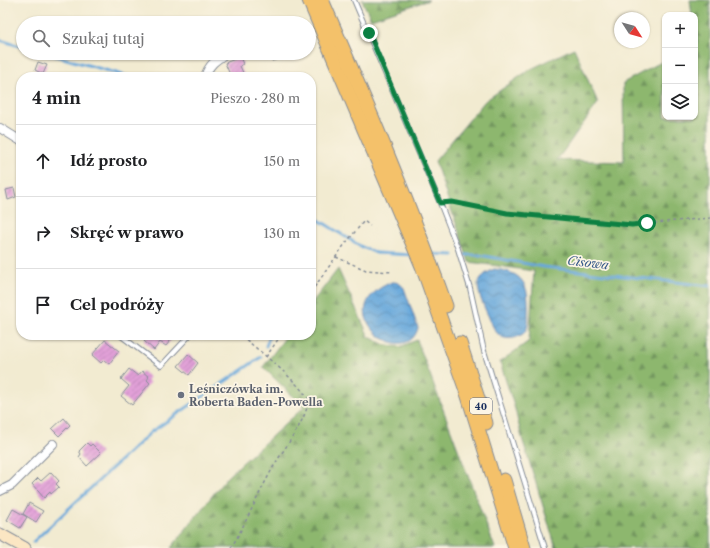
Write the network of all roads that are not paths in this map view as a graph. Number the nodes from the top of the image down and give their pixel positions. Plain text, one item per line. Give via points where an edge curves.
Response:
1 (309, 0) edge
2 (322, 0) edge
3 (354, 0) edge
4 (316, 16) edge
5 (316, 16) edge
6 (216, 60) edge
7 (207, 72) edge
8 (0, 128) edge
9 (16, 138) edge
10 (420, 246) junction
11 (427, 266) junction
12 (127, 340) edge
13 (185, 340) edge
14 (53, 444) dead end
15 (0, 491) edge
16 (0, 534) edge
17 (25, 548) edge
18 (515, 548) edge
19 (524, 548) edge
20 (545, 548) edge

1 - 4 main road, 40
2 - 10 main road, 40 via 396,174
3 - 20 lane via 458,249 484,351
5 - 10 main road, 40 via 403,223
6 - 7 street
8 - 9 street
10 - 11 main road, 40
11 - 18 main road, 40
11 - 19 main road, 40 via 479,398
12 - 13 lane via 161,366
14 - 15 street via 12,485
16 - 17 street

